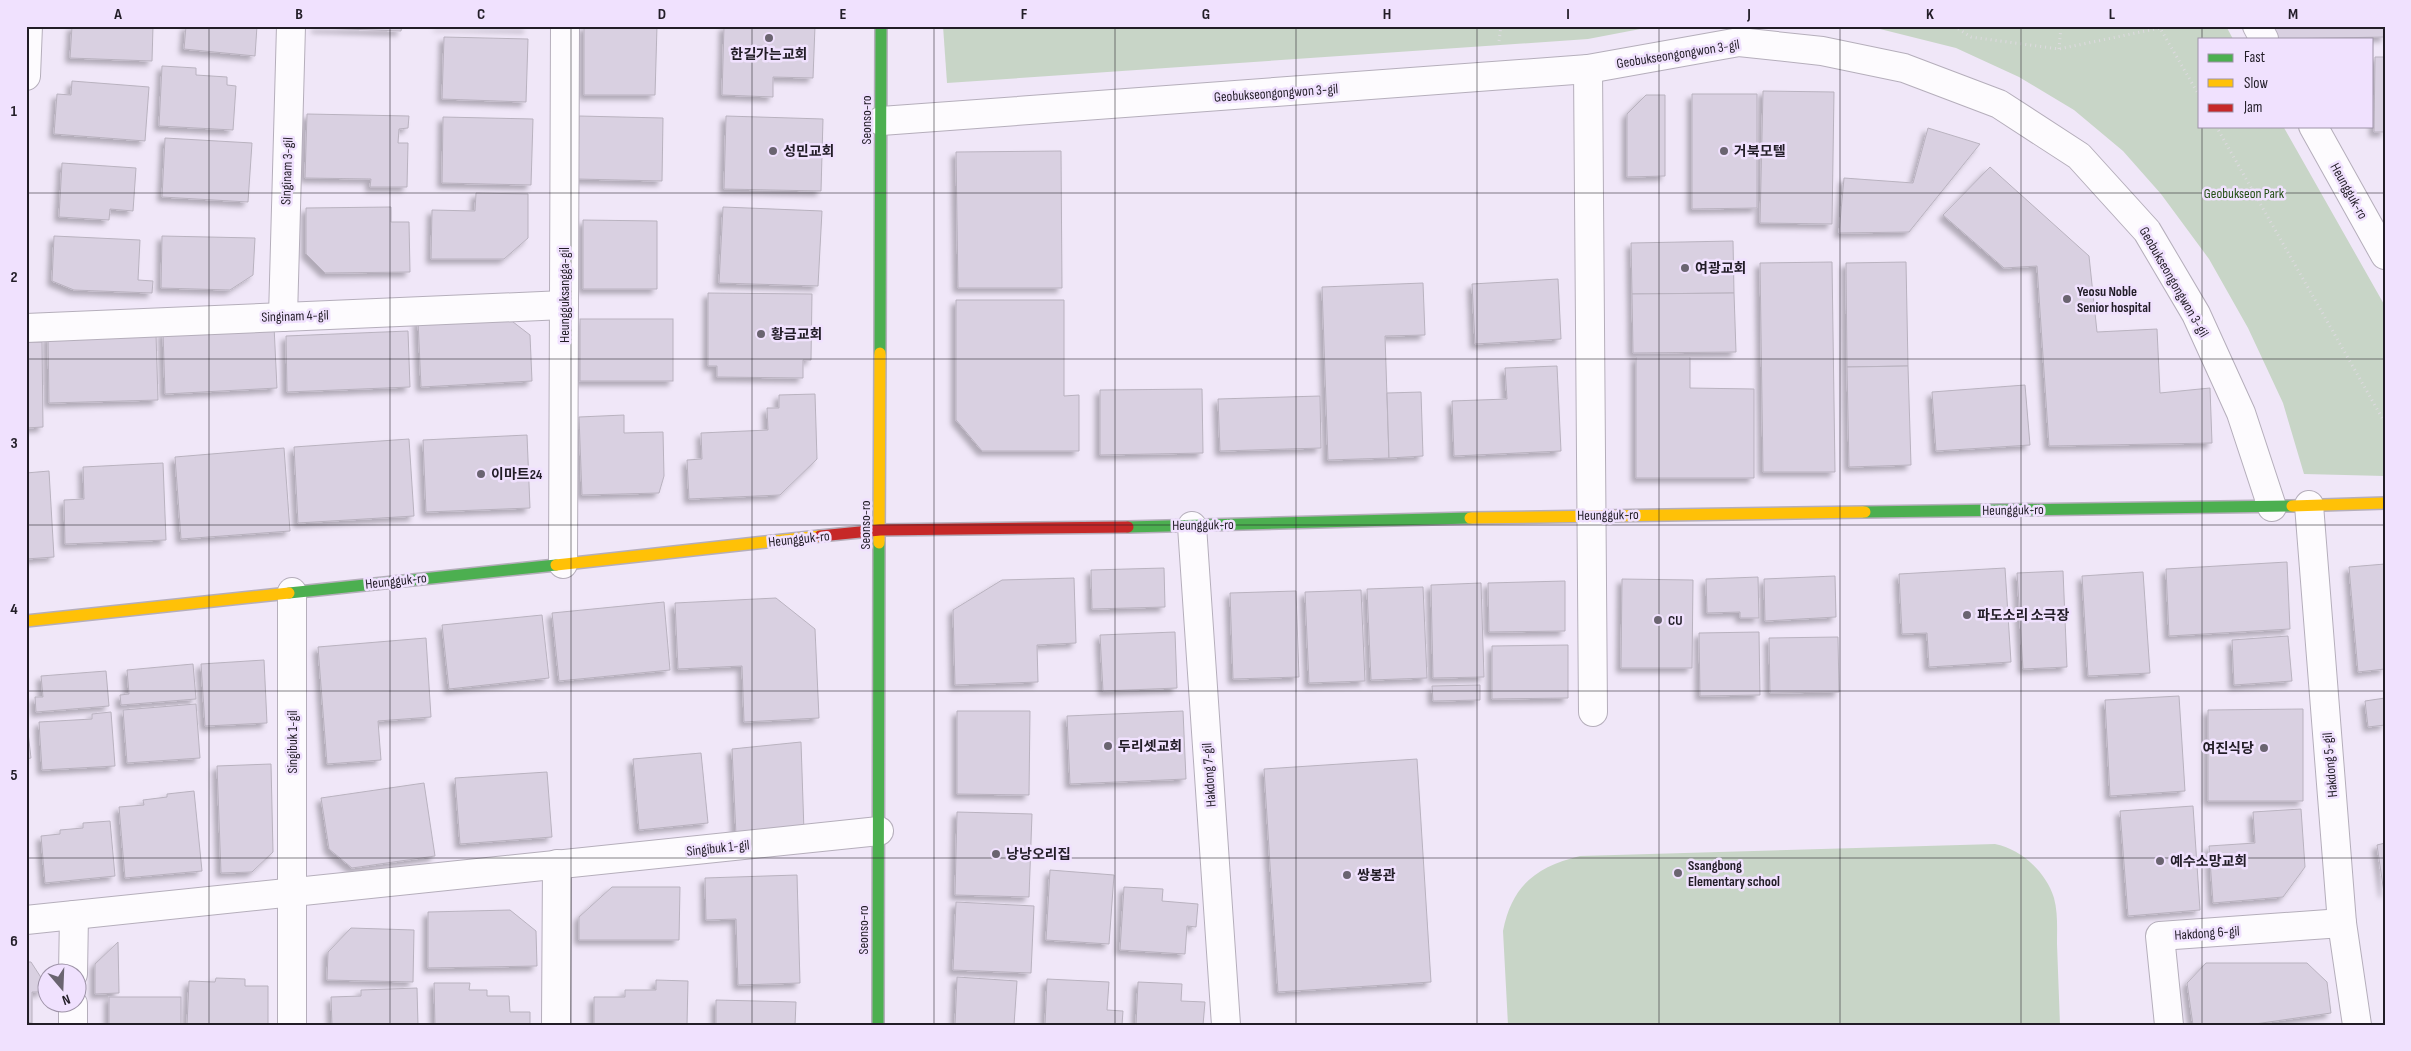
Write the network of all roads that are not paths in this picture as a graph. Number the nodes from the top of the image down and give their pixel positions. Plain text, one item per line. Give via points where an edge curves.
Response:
1 (28, 26) edge
2 (291, 26) edge
3 (565, 26) edge
4 (881, 26) edge
5 (2257, 26) edge
6 (2263, 38) edge
7 (1588, 69) junction
8 (26, 76) edge
9 (880, 121) junction
10 (2314, 128) edge
11 (2385, 255) edge
12 (564, 305) junction
13 (282, 317) junction
14 (26, 328) edge
15 (2385, 503) edge
16 (2309, 505) junction
17 (2272, 507) junction
18 (1592, 515) junction
19 (1192, 526) junction
20 (880, 530) junction
21 (563, 564) junction
22 (292, 592) junction
23 (26, 621) edge
24 (1593, 712) dead end
25 (878, 831) junction
26 (557, 864) junction
27 (292, 892) junction
28 (74, 915) junction
29 (26, 920) edge
30 (2342, 923) junction
31 (73, 964) edge
32 (292, 1025) edge
33 (556, 1025) edge
34 (878, 1025) edge
35 (1226, 1025) edge
36 (2169, 1025) edge
37 (2357, 1025) edge

1 - 8 street
2 - 13 street, Singinam 3-gil
3 - 12 street, Heungguksangga-gil
4 - 9 street, Seonso-ro
5 - 6 street
7 - 9 street, Geobukseongongwon 3-gil
7 - 17 street, Geobukseongongwon 3-gil via 1739,42 1822,50 1904,68 1999,104 2079,156 2147,231 2196,314 2241,413
7 - 18 street
9 - 20 street, Seonso-ro
10 - 11 street, Heungguk-ro
12 - 13 street, Singinam 4-gil
12 - 21 street, Heungguksangga-gil
13 - 14 street, Singinam 4-gil
15 - 16 street, Heungguk-ro
16 - 17 street, Heungguk-ro
16 - 30 street, Hakdong 5-gil
17 - 18 street, Heungguk-ro
18 - 19 street, Heungguk-ro
18 - 24 street
19 - 20 street, Heungguk-ro
19 - 35 street, Hakdong 7-gil
20 - 21 street, Heungguk-ro
20 - 25 street, Seonso-ro
21 - 22 street, Heungguk-ro
22 - 23 street, Heungguk-ro
22 - 27 street, Singibuk 1-gil
25 - 26 street, Singibuk 1-gil
25 - 34 street, Seonso-ro
26 - 27 street, Singibuk 1-gil
26 - 33 street
27 - 28 street, Singibuk 1-gil
27 - 32 street, Singibuk 1-gil
28 - 29 street, Singibuk 1-gil
28 - 31 street
30 - 36 street, Hakdong 6-gil via 2160,936
30 - 37 street, Hakdong 5-gil

